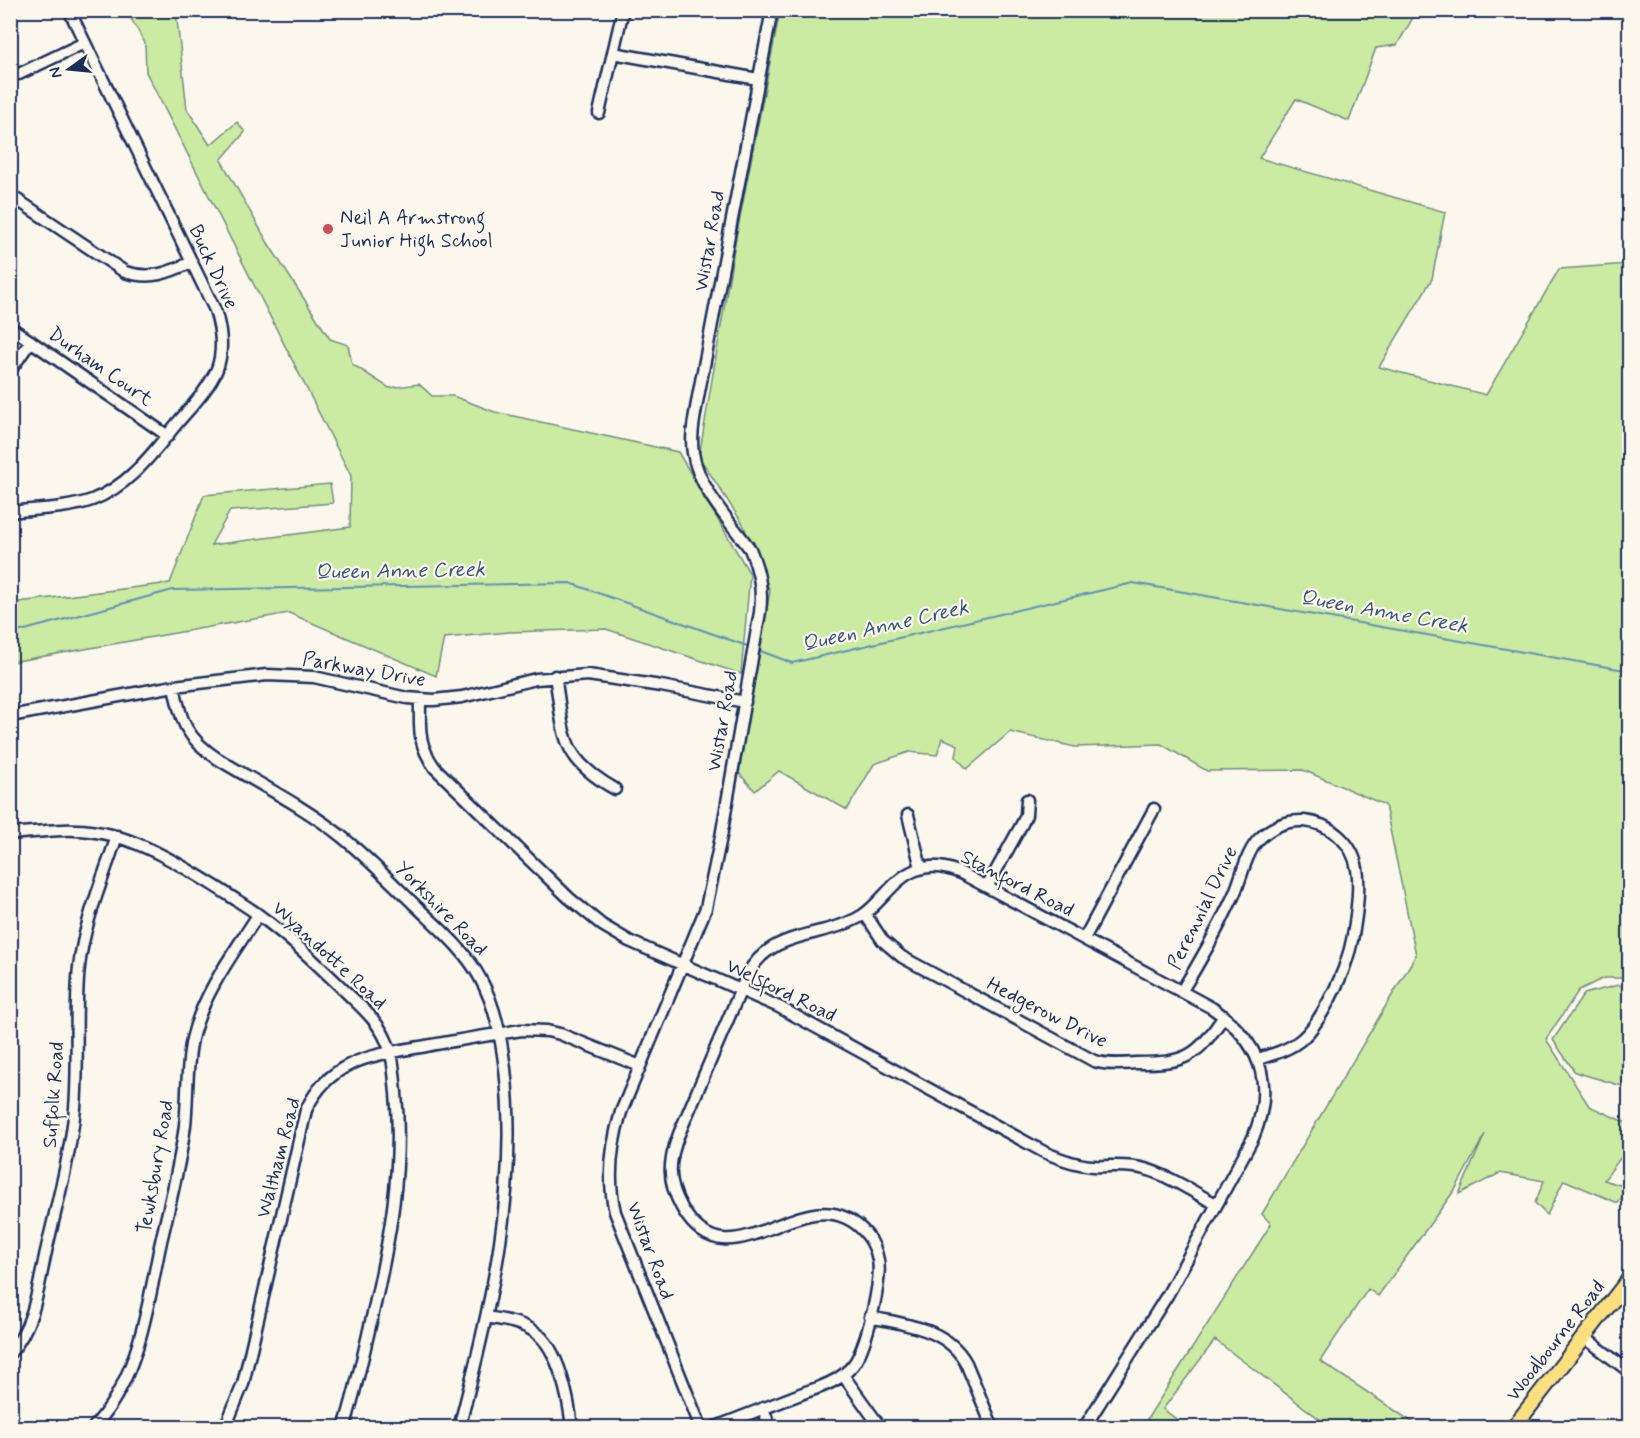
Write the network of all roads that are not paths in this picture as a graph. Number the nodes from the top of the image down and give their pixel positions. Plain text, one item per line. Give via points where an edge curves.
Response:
1 (69, 10) edge
2 (623, 10) edge
3 (771, 10) edge
4 (1626, 10) edge
5 (1629, 18) edge
6 (84, 43) junction
7 (613, 54) junction
8 (19, 74) dead end
9 (758, 79) junction
10 (599, 113) dead end
11 (10, 195) edge
12 (192, 262) junction
13 (10, 327) edge
14 (31, 341) junction
15 (10, 371) edge
16 (168, 436) junction
17 (10, 512) edge
18 (555, 676) junction
19 (174, 686) junction
20 (420, 699) junction
21 (745, 702) junction
22 (10, 716) edge
23 (615, 789) dead end
24 (1027, 800) dead end
25 (1154, 809) dead end
26 (908, 815) dead end
27 (10, 834) edge
28 (117, 836) junction
29 (921, 868) junction
30 (987, 887) junction
31 (865, 914) junction
32 (258, 915) junction
33 (1084, 939) junction
34 (683, 965) junction
35 (741, 990) junction
36 (1181, 993) junction
37 (1224, 1017) junction
38 (500, 1034) junction
39 (390, 1051) junction
40 (1258, 1059) junction
41 (640, 1066) junction
42 (1216, 1204) junction
43 (1629, 1278) edge
44 (486, 1317) junction
45 (870, 1317) junction
46 (1584, 1337) junction
47 (10, 1353) edge
48 (1629, 1372) edge
49 (843, 1375) junction
50 (763, 1408) junction
51 (93, 1428) edge
52 (225, 1428) edge
53 (345, 1428) edge
54 (459, 1428) edge
55 (572, 1428) edge
56 (701, 1428) edge
57 (713, 1428) edge
58 (770, 1428) edge
59 (881, 1428) edge
60 (993, 1428) edge
61 (1084, 1428) edge
62 (1513, 1428) edge

1 - 6 street, Buck Drive
2 - 7 street
3 - 9 street, Wistar Road
4 - 5 street
6 - 8 street
6 - 12 street, Buck Drive
7 - 9 street
7 - 10 street
9 - 21 street, Wistar Road via 692,444 703,481 750,549 762,582
11 - 12 street via 125,272 160,276
12 - 16 street, Buck Drive via 219,323 220,352 217,368 206,387
13 - 14 street, Durham Court
14 - 15 street
14 - 16 street, Durham Court
16 - 17 street, Buck Drive via 134,474 106,493 74,504
18 - 20 street, Parkway Drive via 462,697
18 - 21 street, Parkway Drive via 607,677
18 - 23 street via 564,733 572,754 585,770
19 - 20 street, Parkway Drive via 280,675 314,677
19 - 22 street, Parkway Drive
19 - 38 street, Yorkshire Road via 186,729 204,750 339,835 452,940 485,986
20 - 34 street, Welsford Road via 420,738 435,768 584,910 629,941
21 - 34 street, Wistar Road via 712,885
24 - 30 street via 1022,824
25 - 33 street
26 - 29 street
27 - 28 street, Wyandotte Road via 81,830
28 - 32 street, Wyandotte Road via 146,847
28 - 47 street, Suffolk Road via 85,934 79,965 75,1106 66,1162 32,1314 26,1332
29 - 30 street, Stanford Road via 946,867
29 - 31 street via 896,883
30 - 33 street, Stanford Road
31 - 35 street via 770,948 751,968
31 - 37 street, Hedgerow Drive via 883,941 902,957 1094,1061 1158,1064 1185,1058 1202,1047
32 - 39 street, Wyandotte Road via 292,941 358,1004 380,1029
32 - 51 street, Tewksbury Road via 207,998 196,1026 189,1059 180,1162 140,1342 111,1405
33 - 36 street, Stanford Road
34 - 35 street, Welsford Road
34 - 41 street, Wistar Road
35 - 42 street, Welsford Road via 1044,1152 1072,1163 1145,1169
35 - 45 street via 672,1153 670,1173 680,1205 695,1225 725,1239 748,1238 813,1213 850,1220 866,1233 878,1258 879,1278
36 - 37 street, Stanford Road
36 - 40 street, Perennial Drive via 1232,900 1259,839 1279,825 1296,821 1314,823 1336,833 1351,852 1358,881 1344,969 1316,1023 1303,1039
37 - 40 street, Stanford Road via 1238,1028
38 - 39 street, Waltham Road
38 - 41 street, Waltham Road via 547,1030
38 - 44 street, Yorkshire Road via 508,1108 506,1202
39 - 52 street, Waltham Road via 357,1060 332,1074 316,1091 306,1110 243,1384
39 - 53 street, Wyandotte Road via 398,1135 394,1211
40 - 42 street, Stanford Road via 1264,1095 1259,1123
41 - 56 street, Wistar Road via 615,1133 612,1197
42 - 61 street, Stanford Road via 1160,1308
43 - 46 main road, Woodbourne Road
44 - 54 street, Yorkshire Road
44 - 55 street via 524,1325 543,1339 565,1388
45 - 49 street via 857,1359
45 - 60 street via 930,1331 949,1341 961,1353
46 - 48 street
46 - 62 main road, Woodbourne Road
49 - 50 street
49 - 59 street
50 - 57 street
50 - 58 street

